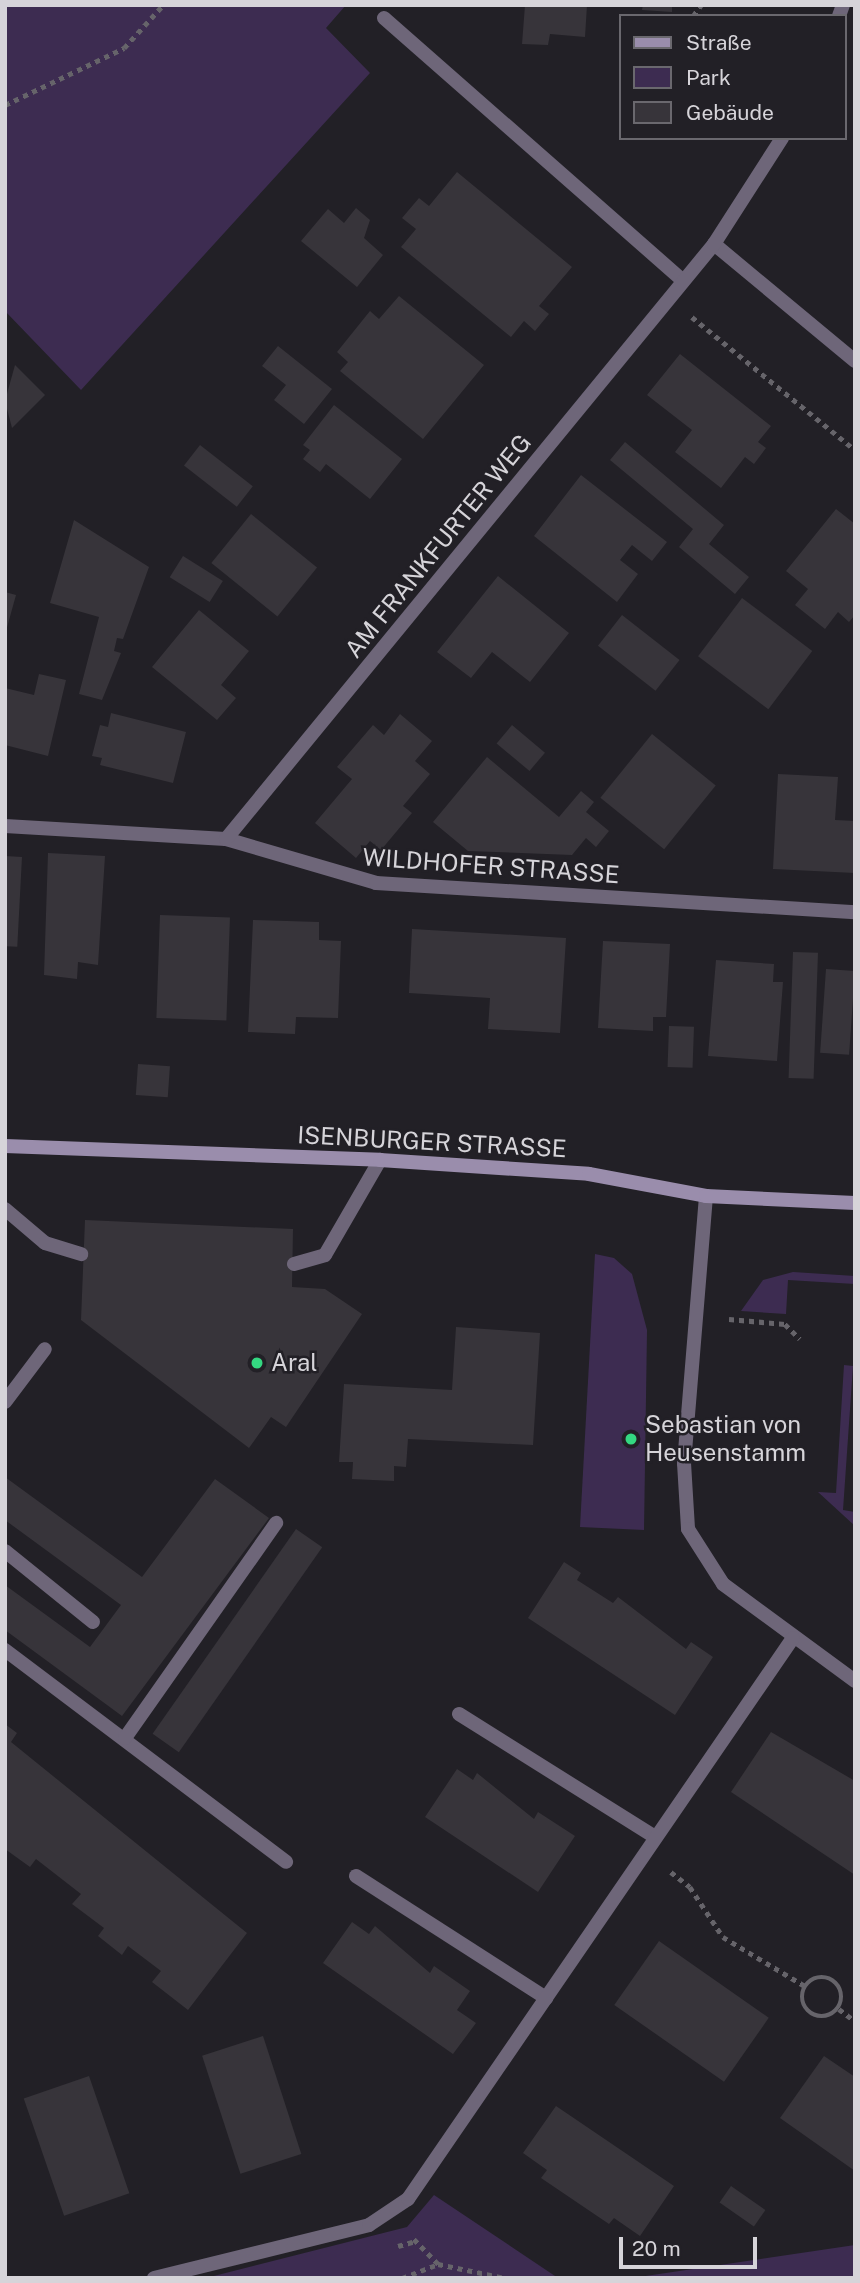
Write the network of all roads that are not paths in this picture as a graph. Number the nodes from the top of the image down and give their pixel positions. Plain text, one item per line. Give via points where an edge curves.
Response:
1 (384, 18) dead end
2 (781, 140) edge
3 (714, 244) junction
4 (683, 281) junction
5 (855, 361) edge
6 (5, 826) edge
7 (226, 839) junction
8 (855, 912) edge
9 (5, 1146) edge
10 (380, 1160) junction
11 (706, 1196) junction
12 (855, 1203) edge
13 (5, 1209) edge
14 (81, 1254) dead end
15 (294, 1264) dead end
16 (45, 1349) dead end
17 (5, 1402) edge
18 (276, 1523) dead end
19 (5, 1551) edge
20 (93, 1622) dead end
21 (793, 1638) junction
22 (5, 1650) edge
23 (855, 1681) edge
24 (459, 1714) dead end
25 (125, 1738) junction
26 (655, 1838) junction
27 (286, 1862) dead end
28 (356, 1876) dead end
29 (546, 1998) junction
30 (154, 2278) edge

1 - 4 street
2 - 3 street, AM FRANKFURTER WEG
3 - 4 street, AM FRANKFURTER WEG
3 - 5 street
4 - 7 street, AM FRANKFURTER WEG
6 - 7 street, WILDHOFER STRASSE
7 - 8 street, WILDHOFER STRASSE via 376,883
9 - 10 main road, ISENBURGER STRASSE
10 - 11 main road, ISENBURGER STRASSE via 589,1174
10 - 15 street via 325,1255
11 - 12 main road, ISENBURGER STRASSE
11 - 21 street via 684,1463 688,1529 723,1584
13 - 14 street via 45,1243
16 - 17 street
18 - 25 street
19 - 20 street
21 - 23 street
21 - 26 street
22 - 25 street
24 - 26 street
25 - 27 street
26 - 29 street
28 - 29 street
29 - 30 street via 408,2199 387,2217

